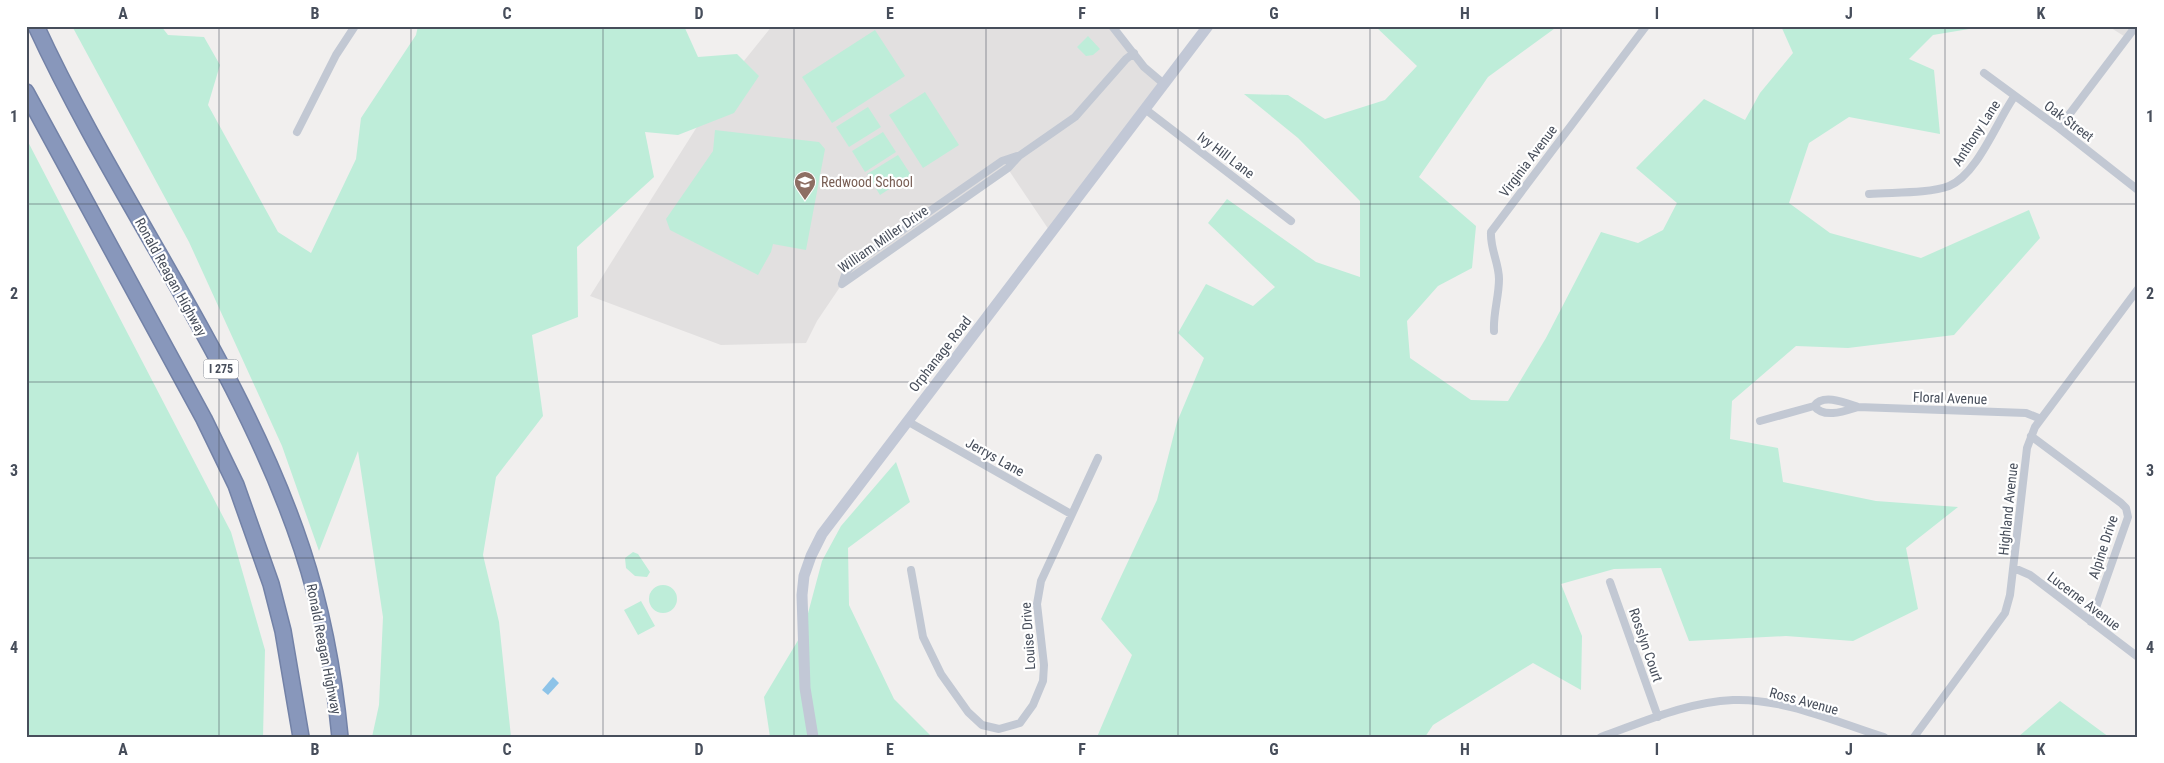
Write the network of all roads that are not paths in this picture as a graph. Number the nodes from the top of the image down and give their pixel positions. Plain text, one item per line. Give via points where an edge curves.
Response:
1 (36, 26) edge
2 (355, 26) edge
3 (1112, 26) edge
4 (1208, 26) edge
5 (1646, 26) edge
6 (2136, 26) edge
7 (1134, 53) junction
8 (1984, 73) dead end
9 (1164, 84) junction
10 (26, 92) edge
11 (2014, 97) junction
12 (1145, 109) junction
13 (2059, 128) junction
14 (297, 132) dead end
15 (1019, 156) junction
16 (2138, 190) edge
17 (1868, 194) dead end
18 (1291, 221) dead end
19 (2138, 289) edge
20 (1494, 331) dead end
21 (1814, 406) junction
22 (1858, 407) junction
23 (2041, 419) junction
24 (907, 421) junction
25 (1760, 421) dead end
26 (2031, 436) junction
27 (1098, 458) dead end
28 (1071, 514) junction
29 (2014, 568) junction
30 (911, 570) dead end
31 (1610, 582) dead end
32 (2091, 622) junction
33 (2138, 657) edge
34 (1658, 717) junction
35 (300, 737) edge
36 (340, 737) edge
37 (813, 737) edge
38 (1601, 737) edge
39 (1884, 737) edge
40 (1914, 737) edge

1 - 36 highway, Ronald Reagan Highway / I 275 via 89,130 241,406 282,495 314,592
2 - 14 street via 336,55
3 - 7 street
4 - 9 main road, Orphanage Road
5 - 20 street, Virginia Avenue via 1491,232 1490,242 1499,279
6 - 13 street
7 - 9 street via 1144,67
7 - 15 street, William Miller Drive via 1075,116
8 - 11 street, Oak Street
9 - 12 main road, Orphanage Road
10 - 35 highway, I 275 via 204,419 236,485 271,584 283,631
11 - 13 street, Oak Street
11 - 17 street, Anthony Lane via 1972,165 1954,183 1931,189
12 - 18 street, Ivy Hill Lane
12 - 24 main road, Orphanage Road
13 - 16 street, Oak Street
15 - 15 street, William Miller Drive via 1002,161 855,263 846,272 842,284 1008,168
19 - 23 street, Highland Avenue
21 - 22 street, Floral Avenue via 1820,411 1840,413
21 - 22 street, Floral Avenue via 1821,400 1839,400
21 - 25 street, Floral Avenue
22 - 23 street, Floral Avenue via 2026,413
23 - 26 street, Highland Avenue
24 - 28 street, Jerrys Lane
24 - 37 main road, Orphanage Road via 822,534 804,576 806,688
26 - 29 street, Highland Avenue
26 - 32 street, Alpine Drive via 2126,508 2128,516
27 - 28 street, Louise Drive
28 - 30 street, Louise Drive via 1038,593 1044,665 1040,692 1026,718 1013,727 998,729 982,725 968,712 941,674 923,637
29 - 32 street, Lucerne Avenue via 2030,575
29 - 40 street, Highland Avenue via 2005,613
31 - 34 street, Rosslyn Court
32 - 33 street, Lucerne Avenue
34 - 38 street, Ross Avenue
34 - 39 street, Ross Avenue via 1711,702 1749,700 1773,703

